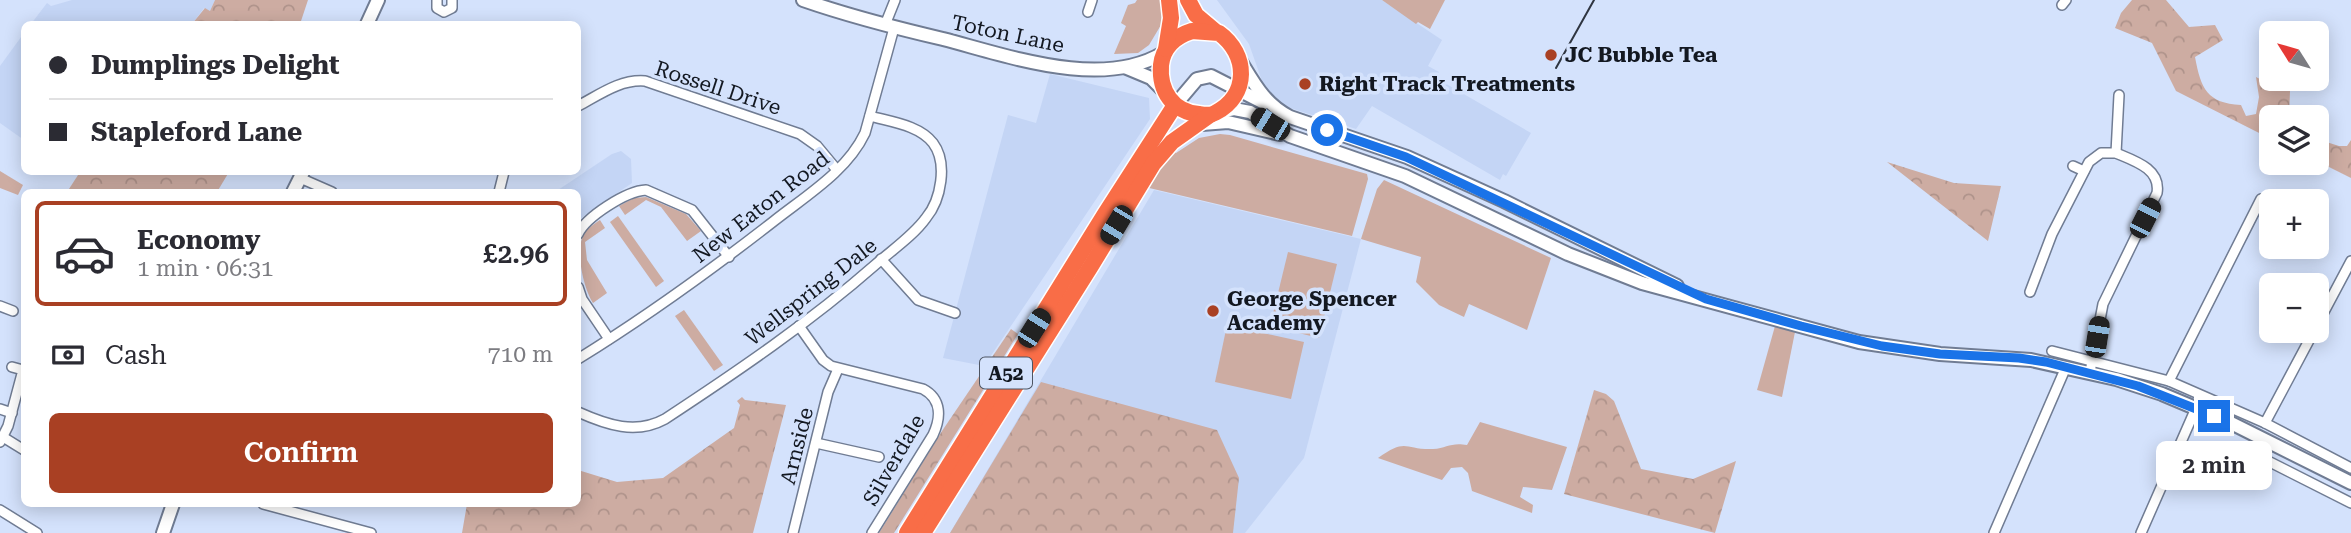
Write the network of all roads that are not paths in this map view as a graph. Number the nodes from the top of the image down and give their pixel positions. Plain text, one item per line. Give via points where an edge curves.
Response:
1 (378, 0) edge
2 (452, 0) edge
3 (803, 0) edge
4 (895, 0) edge
5 (1092, 0) edge
6 (1169, 0) edge
7 (1188, 0) edge
8 (434, 1) edge
9 (1088, 12) dead end
10 (368, 21) edge
11 (890, 27) junction
12 (1215, 31) junction
13 (1165, 51) junction
14 (1241, 62) junction
15 (1127, 68) junction
16 (1238, 88) junction
17 (1164, 91) junction
18 (2119, 95) dead end
19 (581, 104) edge
20 (1175, 105) junction
21 (1273, 108) junction
22 (1213, 114) junction
23 (870, 116) junction
24 (1193, 127) junction
25 (1290, 136) junction
26 (2116, 153) junction
27 (2073, 166) dead end
28 (837, 170) junction
29 (2084, 171) junction
30 (301, 175) edge
31 (2169, 178) dead end
32 (2157, 181) junction
33 (327, 189) edge
34 (2259, 203) edge
35 (2255, 211) junction
36 (2259, 213) edge
37 (581, 230) edge
38 (729, 257) junction
39 (881, 259) junction
40 (2351, 261) edge
41 (2030, 292) dead end
42 (581, 296) edge
43 (1706, 299) junction
44 (2329, 302) edge
45 (0, 306) edge
46 (13, 311) dead end
47 (955, 313) dead end
48 (799, 326) junction
49 (609, 340) junction
50 (2308, 343) edge
51 (2052, 351) dead end
52 (581, 357) edge
53 (2092, 366) junction
54 (12, 367) dead end
55 (2066, 367) junction
56 (21, 369) edge
57 (838, 369) junction
58 (21, 381) edge
59 (2169, 381) junction
60 (2196, 408) junction
61 (0, 409) edge
62 (12, 413) junction
63 (581, 413) edge
64 (2265, 423) junction
65 (2, 440) edge
66 (816, 443) junction
67 (21, 449) edge
68 (2261, 459) dead end
69 (867, 467) dead end
70 (2351, 468) edge
71 (2351, 483) edge
72 (2351, 503) edge
73 (172, 507) edge
74 (275, 507) edge
75 (0, 510) edge
76 (37, 533) edge
77 (163, 533) edge
78 (371, 533) edge
79 (793, 533) edge
80 (873, 533) edge
81 (907, 533) edge
82 (923, 533) edge
83 (1994, 533) edge
84 (2141, 533) edge

1 - 10 main road
2 - 8 street via 452,8 444,12
3 - 11 main road, Toton Lane
4 - 11 street, New Eaton Road
5 - 9 street
6 - 13 highway
7 - 12 highway via 1196,15
11 - 15 main road, Toton Lane via 1035,63
11 - 23 street, New Eaton Road
12 - 13 highway via 1184,34
12 - 14 highway via 1236,49
13 - 15 main road, Toton Lane
13 - 17 highway via 1161,68
14 - 16 highway
14 - 21 main road
15 - 17 main road, Toton Lane via 1151,78
16 - 20 main road via 1204,76 1192,83
16 - 21 main road
16 - 22 highway
17 - 20 highway
18 - 26 street
19 - 28 street, Rossell Drive via 617,85 645,81 800,134
20 - 22 highway via 1192,113
20 - 81 highway, A52
21 - 43 main road via 1406,157
22 - 24 highway, A52
22 - 25 main road via 1234,109 1250,112
23 - 28 street, New Eaton Road via 858,148
23 - 39 street, Wellspring Dale via 920,132 933,144 942,170 936,201 927,217
24 - 25 main road via 1228,122
24 - 82 highway, A52 via 1153,164
25 - 43 main road via 1405,176 1619,274
26 - 29 street via 2094,157
26 - 32 street via 2150,171
27 - 29 street
28 - 38 street, New Eaton Road
29 - 41 street via 2052,234 2039,284
30 - 33 street
31 - 32 street
32 - 53 street via 2155,200 2103,304
34 - 35 street
35 - 36 street
35 - 59 street
37 - 38 street via 624,196 646,190 692,210
38 - 49 street, New Eaton Road
39 - 47 street via 918,300
39 - 48 street, Wellspring Dale
40 - 44 street
42 - 49 street
43 - 55 main road via 1882,346 2019,358
45 - 46 street
48 - 57 street, Silverdale via 825,363
48 - 63 street, Wellspring Dale via 656,424 631,428
49 - 52 street, New Eaton Road
50 - 64 street
51 - 53 street
53 - 55 main road
53 - 59 street
53 - 60 main road
54 - 56 street
55 - 83 street
57 - 66 street, Arnside
57 - 80 street, Silverdale via 923,389 939,407 933,435
58 - 62 street
59 - 64 street
60 - 71 main road
60 - 84 street
61 - 62 street
62 - 65 street
64 - 70 street
65 - 67 street
66 - 69 street via 874,457
66 - 79 street, Arnside
68 - 72 street
73 - 77 main road
74 - 78 street
75 - 76 street

